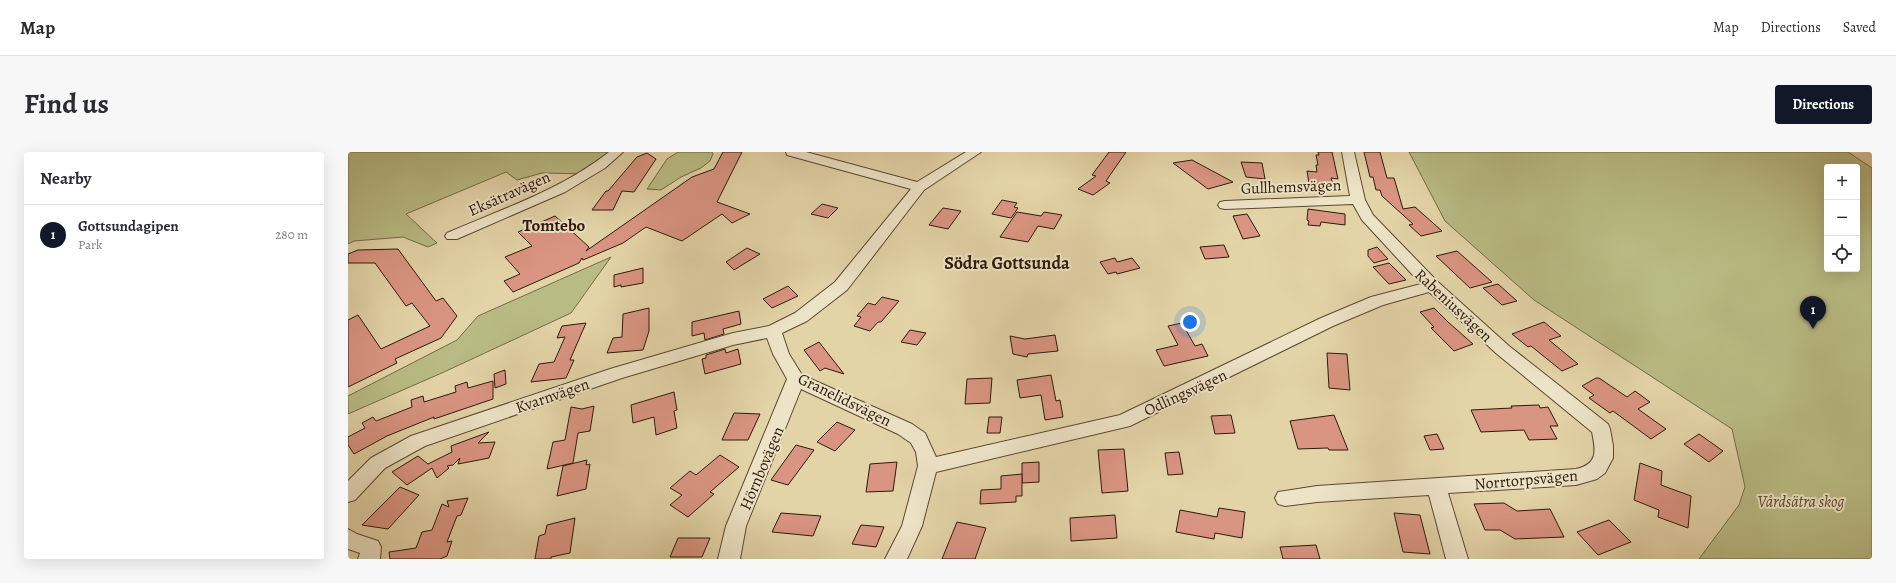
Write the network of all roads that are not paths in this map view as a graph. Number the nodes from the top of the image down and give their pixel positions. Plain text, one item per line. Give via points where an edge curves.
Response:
1 (617, 152) edge
2 (792, 152) edge
3 (975, 152) edge
4 (1348, 152) edge
5 (918, 187) junction
6 (1358, 200) junction
7 (1225, 205) dead end
8 (452, 236) dead end
9 (1432, 286) junction
10 (773, 331) junction
11 (796, 379) junction
12 (1601, 429) joint
13 (928, 466) junction
14 (1436, 486) junction
15 (348, 494) edge
16 (1285, 498) dead end
17 (349, 541) edge
18 (370, 559) edge
19 (729, 559) edge
20 (896, 559) edge
21 (1456, 559) edge

1 - 8 street, Eksätravägen via 588,174 562,188
2 - 5 street
3 - 5 street
4 - 6 street, Rabeniusvägen
5 - 10 street via 841,286 818,306
6 - 7 street, Gullhemsvägen
6 - 9 street, Rabeniusvägen via 1367,217
9 - 12 street, Rabeniusvägen via 1503,350
9 - 13 street, Odlingsvägen via 1376,301 1328,322 1124,421
10 - 11 street, Granelidsvägen via 781,354
10 - 15 street, Kvarnvägen via 734,339 616,373 418,442 378,464
11 - 13 street, Granelidsvägen via 905,429 918,438
11 - 19 street, Hörnbovägen via 736,526
12 - 14 street, Norrtorpsvägen via 1604,448 1602,462 1595,471 1576,477
13 - 20 street via 912,526
14 - 16 street, Norrtorpsvägen
14 - 21 street
17 - 18 street via 371,547

